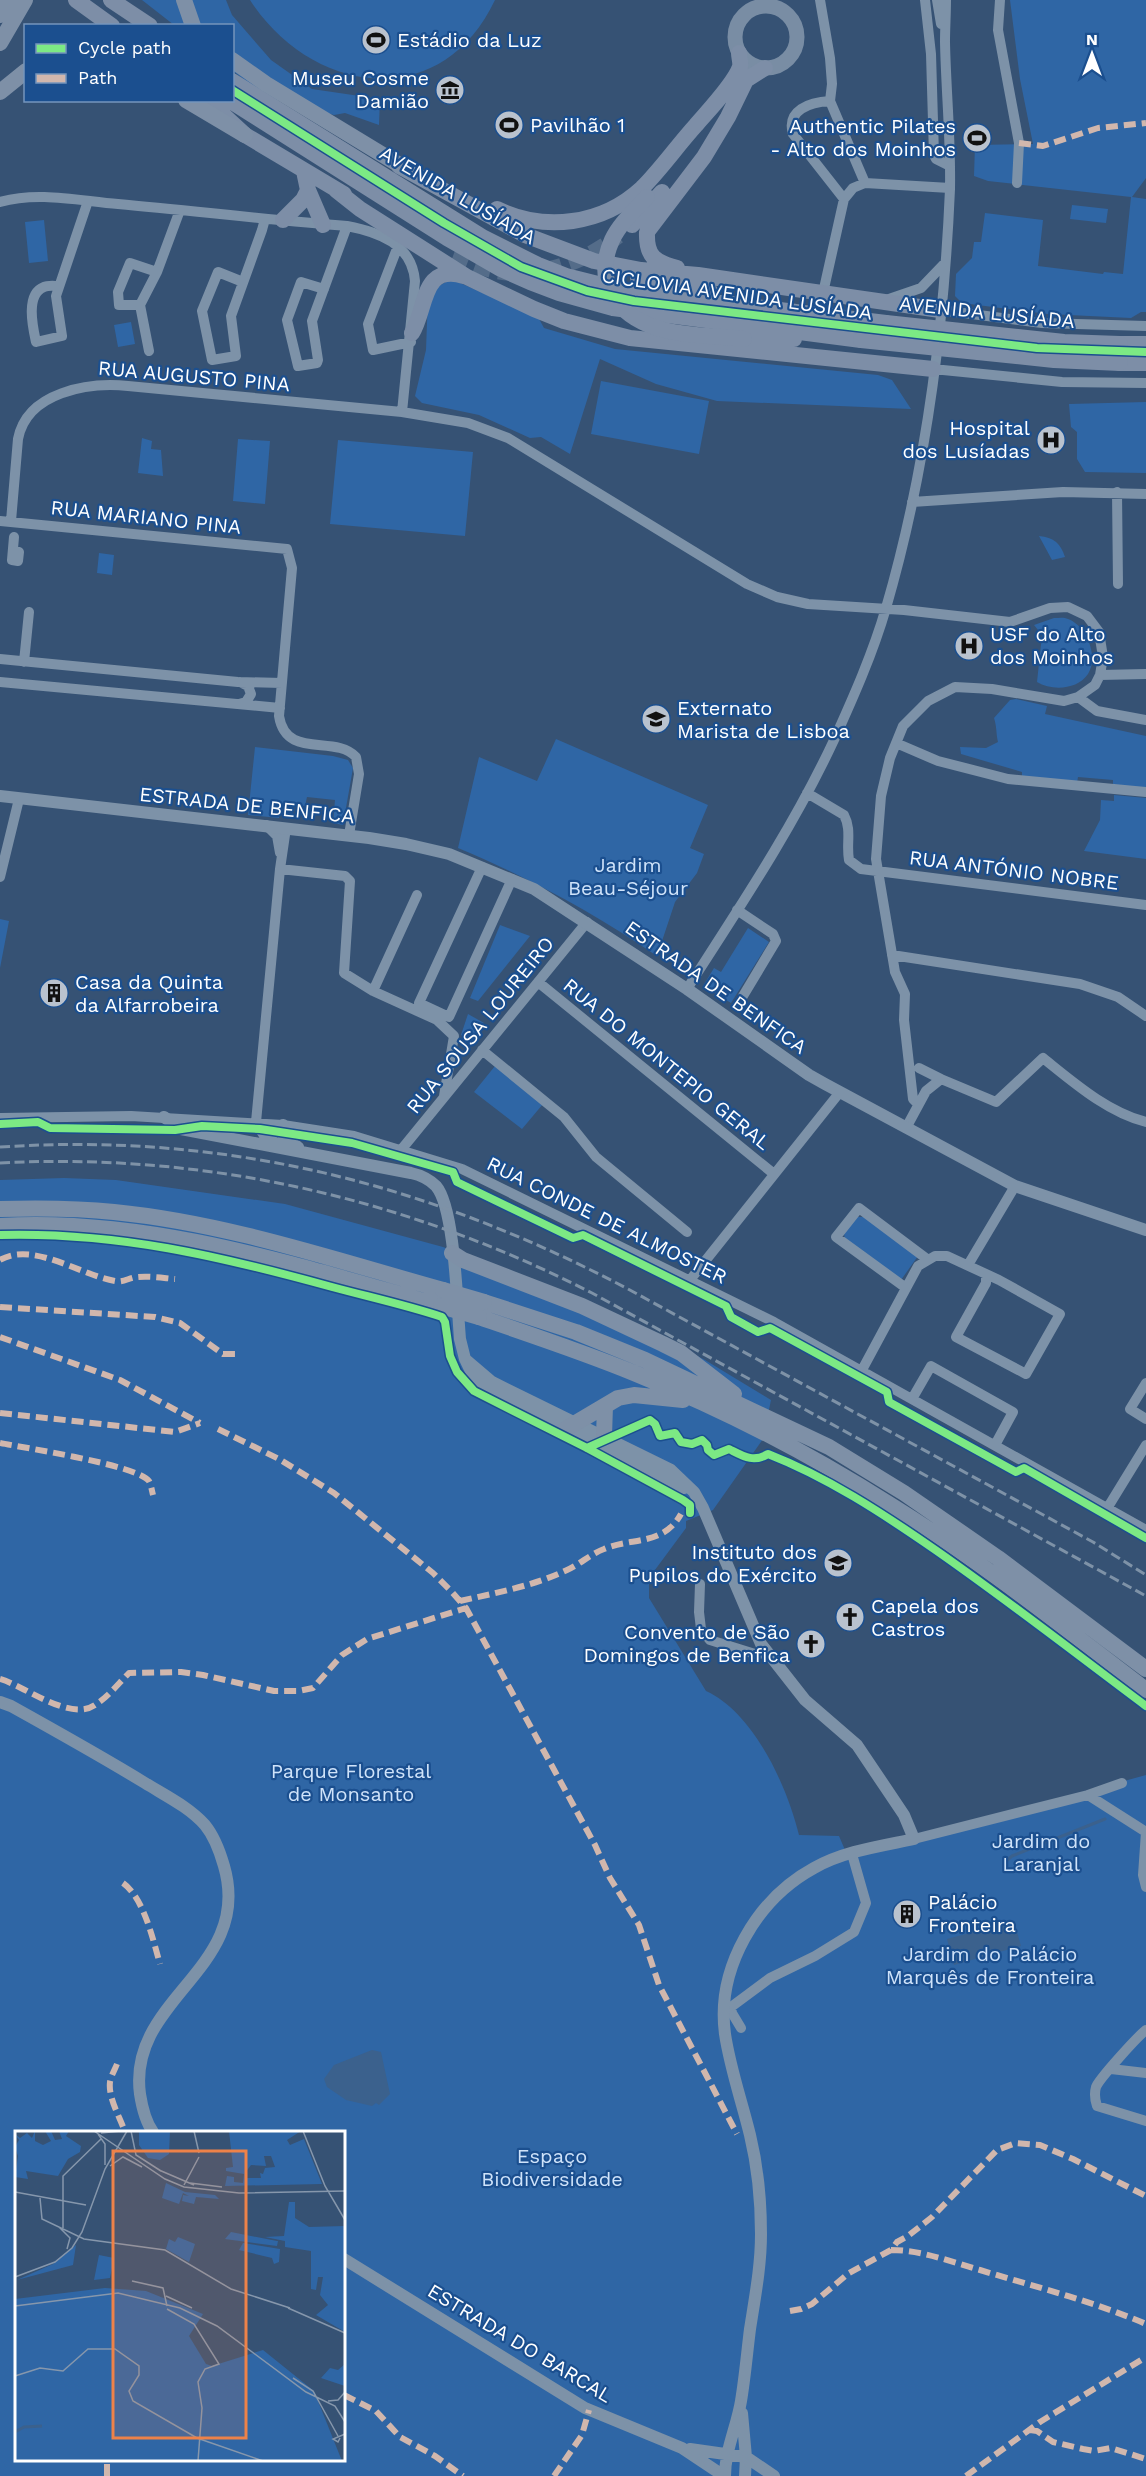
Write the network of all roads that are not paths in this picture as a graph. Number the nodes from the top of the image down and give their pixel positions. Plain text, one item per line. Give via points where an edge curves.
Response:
1 (9, 0) edge
2 (25, 0) edge
3 (76, 0) edge
4 (111, 0) edge
5 (184, 0) edge
6 (742, 0) edge
7 (820, 0) edge
8 (925, 0) edge
9 (937, 0) edge
10 (946, 0) edge
11 (1000, 0) edge
12 (769, 3) edge
13 (0, 15) edge
14 (743, 16) junction
15 (109, 24) edge
16 (147, 24) edge
17 (193, 24) edge
18 (945, 42) junction
19 (0, 43) edge
20 (739, 53) junction
21 (234, 61) edge
22 (765, 68) junction
23 (24, 73) edge
24 (234, 82) edge
25 (0, 92) edge
26 (830, 101) junction
27 (189, 102) edge
28 (209, 102) edge
29 (232, 102) edge
30 (733, 104) junction
31 (706, 114) junction
32 (294, 121) junction
33 (245, 135) junction
34 (950, 166) junction
35 (304, 171) junction
36 (411, 172) junction
37 (865, 183) junction
38 (1017, 183) dead end
39 (950, 188) junction
40 (443, 189) junction
41 (308, 190) junction
42 (336, 190) junction
43 (844, 199) junction
44 (88, 201) junction
45 (0, 202) edge
46 (180, 210) junction
47 (265, 219) junction
48 (283, 220) junction
49 (323, 225) junction
50 (632, 225) tunnel mouth
51 (347, 226) junction
52 (399, 246) junction
53 (453, 256) tunnel mouth
54 (945, 263) junction
55 (609, 264) junction
56 (157, 272) junction
57 (698, 275) junction
58 (467, 277) junction
59 (243, 282) junction
60 (59, 286) junction
61 (324, 289) junction
62 (489, 289) junction
63 (823, 293) junction
64 (878, 302) junction
65 (140, 305) junction
66 (613, 308) junction
67 (940, 310) junction
68 (798, 312) junction
69 (1146, 326) edge
70 (828, 335) junction
71 (411, 337) junction
72 (1146, 344) edge
73 (148, 351) dead end
74 (1146, 363) edge
75 (933, 369) junction
76 (1146, 383) edge
77 (402, 412) junction
78 (1117, 492) junction
79 (1146, 494) edge
80 (912, 502) junction
81 (5, 521) edge
82 (14, 537) dead end
83 (13, 551) dead end
84 (1118, 584) dead end
85 (886, 609) junction
86 (29, 612) dead end
87 (0, 659) edge
88 (24, 662) junction
89 (1146, 674) edge
90 (1100, 675) junction
91 (0, 682) edge
92 (238, 682) junction
93 (282, 683) junction
94 (1078, 697) junction
95 (236, 704) junction
96 (280, 708) junction
97 (1146, 720) edge
98 (896, 743) junction
99 (1146, 792) edge
100 (807, 793) junction
101 (0, 796) edge
102 (19, 799) junction
103 (266, 825) junction
104 (286, 828) junction
105 (349, 836) junction
106 (280, 864) junction
107 (482, 867) junction
108 (877, 871) junction
109 (0, 877) edge
110 (512, 879) junction
111 (417, 895) dead end
112 (1146, 905) edge
113 (737, 910) junction
114 (587, 922) junction
115 (892, 955) junction
116 (538, 982) junction
117 (687, 989) junction
118 (373, 991) junction
119 (742, 996) dead end
120 (1146, 1016) edge
121 (482, 1050) junction
122 (919, 1068) dead end
123 (941, 1079) junction
124 (840, 1092) junction
125 (444, 1096) junction
126 (918, 1104) junction
127 (164, 1117) junction
128 (0, 1118) edge
129 (256, 1122) junction
130 (1146, 1122) edge
131 (909, 1124) junction
132 (283, 1125) junction
133 (286, 1149) junction
134 (401, 1150) junction
135 (312, 1154) junction
136 (774, 1174) junction
137 (1015, 1186) junction
138 (0, 1209) edge
139 (0, 1226) edge
140 (1146, 1230) edge
141 (687, 1232) dead end
142 (452, 1252) junction
143 (927, 1259) junction
144 (968, 1265) junction
145 (986, 1275) junction
146 (690, 1280) junction
147 (906, 1288) junction
148 (442, 1298) junction
149 (482, 1310) junction
150 (862, 1370) junction
151 (1146, 1383) edge
152 (912, 1399) junction
153 (699, 1402) junction
154 (605, 1406) junction
155 (756, 1412) junction
156 (1146, 1419) edge
157 (571, 1426) junction
158 (604, 1436) junction
159 (994, 1445) junction
160 (1146, 1445) edge
161 (694, 1492) junction
162 (1108, 1507) junction
163 (1146, 1530) edge
164 (700, 1584) dead end
165 (767, 1653) junction
166 (1146, 1669) edge
167 (1146, 1690) edge
168 (0, 1702) edge
169 (1122, 1783) dead end
170 (1088, 1795) junction
171 (1146, 1832) edge
172 (914, 1839) junction
173 (852, 1854) junction
174 (1146, 1887) edge
175 (728, 2007) junction
176 (741, 2028) dead end
177 (1146, 2030) edge
178 (1140, 2041) edge
179 (1111, 2069) junction
180 (1146, 2073) edge
181 (1146, 2121) edge
182 (152, 2131) edge
183 (345, 2260) edge
184 (741, 2403) junction
185 (732, 2437) junction
186 (682, 2448) junction
187 (713, 2451) junction
188 (727, 2453) junction
189 (746, 2457) junction
190 (725, 2476) edge
191 (745, 2476) edge
192 (774, 2476) edge

1 - 13 highway
2 - 19 highway
3 - 15 main road
4 - 16 main road
5 - 17 highway
6 - 14 main road
7 - 26 street via 830,58
8 - 34 street via 934,155
9 - 18 street
10 - 18 street
11 - 38 street via 998,30 1019,143
12 - 14 main road
12 - 22 main road via 795,25 796,45 785,62
14 - 20 main road via 735,34
18 - 34 street
20 - 22 main road via 755,66
20 - 31 main road via 740,66
21 - 36 highway
22 - 30 main road via 746,80
23 - 25 highway
24 - 32 main road, AVENIDA LUSÍADA
26 - 37 street
26 - 43 street via 800,110 791,129
27 - 33 highway
28 - 33 main road
29 - 66 main road, AVENIDA LUSÍADA via 501,269 559,293
30 - 50 main road via 685,168
30 - 57 main road via 704,157 647,232 646,245 651,256 661,264
31 - 40 main road via 640,189 619,205 589,218 560,223 527,220
31 - 70 main road, bridge via 686,148 613,239 607,255 607,284 614,299 638,321 660,329 744,339
32 - 36 main road
32 - 68 main road, AVENIDA LUSÍADA via 484,238 538,265 626,291
33 - 35 main road
34 - 39 street
35 - 41 main road
35 - 42 main road
36 - 40 main road
37 - 39 street
37 - 43 street
39 - 54 street
40 - 55 main road via 525,235
41 - 48 main road
41 - 49 main road
42 - 53 main road via 364,202
42 - 58 main road
43 - 63 street
44 - 45 street via 41,197
44 - 46 street
44 - 60 street
46 - 47 street
46 - 56 street
47 - 48 street
47 - 59 street
48 - 49 street
49 - 51 street
51 - 52 street via 371,232
51 - 61 street
52 - 71 street via 414,271
52 - 71 street via 368,324 373,350
54 - 64 street via 921,288
54 - 67 street
55 - 57 main road
55 - 68 main road via 648,282 734,295
56 - 65 street
56 - 65 street via 130,263 118,292 118,305
57 - 63 main road
58 - 62 main road
58 - 71 main road via 447,274 432,281
59 - 59 street via 218,272 202,311 213,360 236,356 231,316
60 - 60 street via 56,296 62,336 36,342 30,313 37,292
61 - 61 street via 301,282 286,320 298,366 317,363 312,321
62 - 66 main road via 523,299
62 - 75 main road via 564,321 630,338
63 - 64 main road
64 - 67 main road
65 - 73 street
66 - 70 main road, AVENIDA LUSÍADA
67 - 69 street, AVENIDA LUSÍADA via 1042,323
67 - 75 street
68 - 72 main road, AVENIDA LUSÍADA, bridge via 1041,340
70 - 74 main road, AVENIDA LUSÍADA, bridge via 1054,360
71 - 77 street
75 - 76 street via 1062,382
75 - 80 street
77 - 81 street, RUA AUGUSTO PINA via 104,384 82,386 33,409 23,422
77 - 85 street, RUA AUGUSTO PINA via 468,423 508,438 757,590 801,603
78 - 79 street
78 - 80 street
78 - 84 street
80 - 85 street
81 - 93 street, RUA MARIANO PINA via 287,549 292,568
82 - 83 street
85 - 90 street, RUA AUGUSTO PINA via 1010,621 1050,608 1068,607 1087,616 1099,632 1103,657
85 - 100 street via 847,709
86 - 88 street
87 - 88 street
88 - 92 street
89 - 90 street
90 - 94 street via 1095,685
91 - 95 street
92 - 93 street
92 - 95 street via 248,686 251,694 246,702
93 - 96 street
94 - 97 street via 1097,711
94 - 98 street via 1064,701 955,687 928,701 903,726
95 - 96 street
96 - 105 street via 280,723 296,741 343,749 356,757 358,774
98 - 99 street via 938,761 1008,779
98 - 108 street via 880,796
100 - 108 street, RUA ANTÓNIO NOBRE via 844,815 849,829 849,860 861,869
100 - 113 street
101 - 102 street, ESTRADA DE BENFICA
102 - 103 street, ESTRADA DE BENFICA
102 - 109 street
103 - 104 street, ESTRADA DE BENFICA
103 - 106 street via 277,836
104 - 105 street, ESTRADA DE BENFICA
104 - 106 street
105 - 107 street, ESTRADA DE BENFICA via 406,844
106 - 118 street via 345,876 350,881 344,973
106 - 129 street
107 - 110 street, ESTRADA DE BENFICA
107 - 110 street via 418,1003 448,1017
108 - 112 street, RUA ANTÓNIO NOBRE
108 - 115 street
110 - 114 street, ESTRADA DE BENFICA
111 - 118 street
113 - 117 street
113 - 119 street via 773,934 776,941
114 - 116 street, RUA SOUSA LOUREIRO
114 - 117 street, ESTRADA DE BENFICA
115 - 120 street via 1080,984 1118,997
115 - 126 street via 905,994 904,1020 914,1099
116 - 121 street, RUA SOUSA LOUREIRO
116 - 136 street, RUA DO MONTEPIO GERAL
117 - 124 street, ESTRADA DE BENFICA via 809,1076
118 - 125 street via 437,1020 454,1036
121 - 125 street, RUA SOUSA LOUREIRO
121 - 141 street via 564,1117 596,1157
122 - 123 street
123 - 126 street
123 - 130 street via 996,1102 1042,1058 1081,1089
124 - 131 street, ESTRADA DE BENFICA
124 - 136 street
125 - 134 street, RUA SOUSA LOUREIRO
126 - 131 street
127 - 128 street, RUA CONDE DE ALMOSTER
127 - 129 street, RUA CONDE DE ALMOSTER
127 - 133 street via 181,1129
129 - 132 street, RUA CONDE DE ALMOSTER
129 - 133 street via 267,1138
131 - 137 street, ESTRADA DE BENFICA
132 - 134 street, RUA CONDE DE ALMOSTER via 354,1136
132 - 135 street via 284,1140
133 - 135 street
134 - 146 street, RUA CONDE DE ALMOSTER via 462,1169
135 - 142 street via 427,1179 438,1189 446,1209
136 - 146 street
137 - 140 street, ESTRADA DE BENFICA
137 - 144 street
138 - 148 highway via 114,1212 202,1226 274,1243
139 - 148 highway via 40,1224 113,1229 200,1242
142 - 155 highway via 463,1260 582,1306 681,1353
142 - 157 street via 460,1339 476,1382
143 - 144 street via 947,1256
143 - 147 street via 918,1266
143 - 147 street via 859,1208 836,1237
144 - 145 street
145 - 145 street via 986,1283 956,1337 1026,1374 1060,1314
146 - 150 street, RUA CONDE DE ALMOSTER
147 - 150 street
148 - 149 highway, bridge
149 - 153 highway
149 - 155 highway via 576,1332
150 - 152 street, RUA CONDE DE ALMOSTER
151 - 156 street via 1130,1409
152 - 159 street, RUA CONDE DE ALMOSTER
152 - 159 street via 931,1366 1013,1412
153 - 154 highway via 634,1395
153 - 167 highway via 820,1463 893,1506 989,1572
154 - 157 highway
154 - 158 highway
155 - 166 highway via 829,1447 904,1492
157 - 158 street
157 - 161 street
158 - 161 street via 671,1470
159 - 162 street, RUA CONDE DE ALMOSTER
160 - 162 street
161 - 165 street
162 - 163 street, RUA CONDE DE ALMOSTER
164 - 165 street via 701,1629 710,1641 755,1654
165 - 172 street via 805,1700 856,1745 904,1815
168 - 182 street via 114,1764 191,1812 205,1825 219,1852 228,1887 222,1933 206,1962 153,2027 140,2067 142,2102
169 - 170 street
170 - 171 street
170 - 172 street
171 - 174 street
172 - 173 street
173 - 175 street via 814,1868 764,1909 736,1958 727,1988
173 - 175 street via 866,1903 854,1932 770,1978
175 - 176 street
175 - 184 street via 725,2034 754,2155 761,2211 759,2273
177 - 178 street
178 - 179 street
179 - 180 street
179 - 181 street via 1097,2084 1096,2106
183 - 186 street, ESTRADA DO BARCAL via 585,2408
184 - 185 street
184 - 189 street
185 - 187 street
185 - 188 street
186 - 187 street, ESTRADA DO BARCAL
186 - 190 street, ESTRADA DO BARCAL
187 - 188 street, ESTRADA DO BARCAL
188 - 189 street, ESTRADA DO BARCAL
188 - 190 street
189 - 191 street
189 - 192 street

